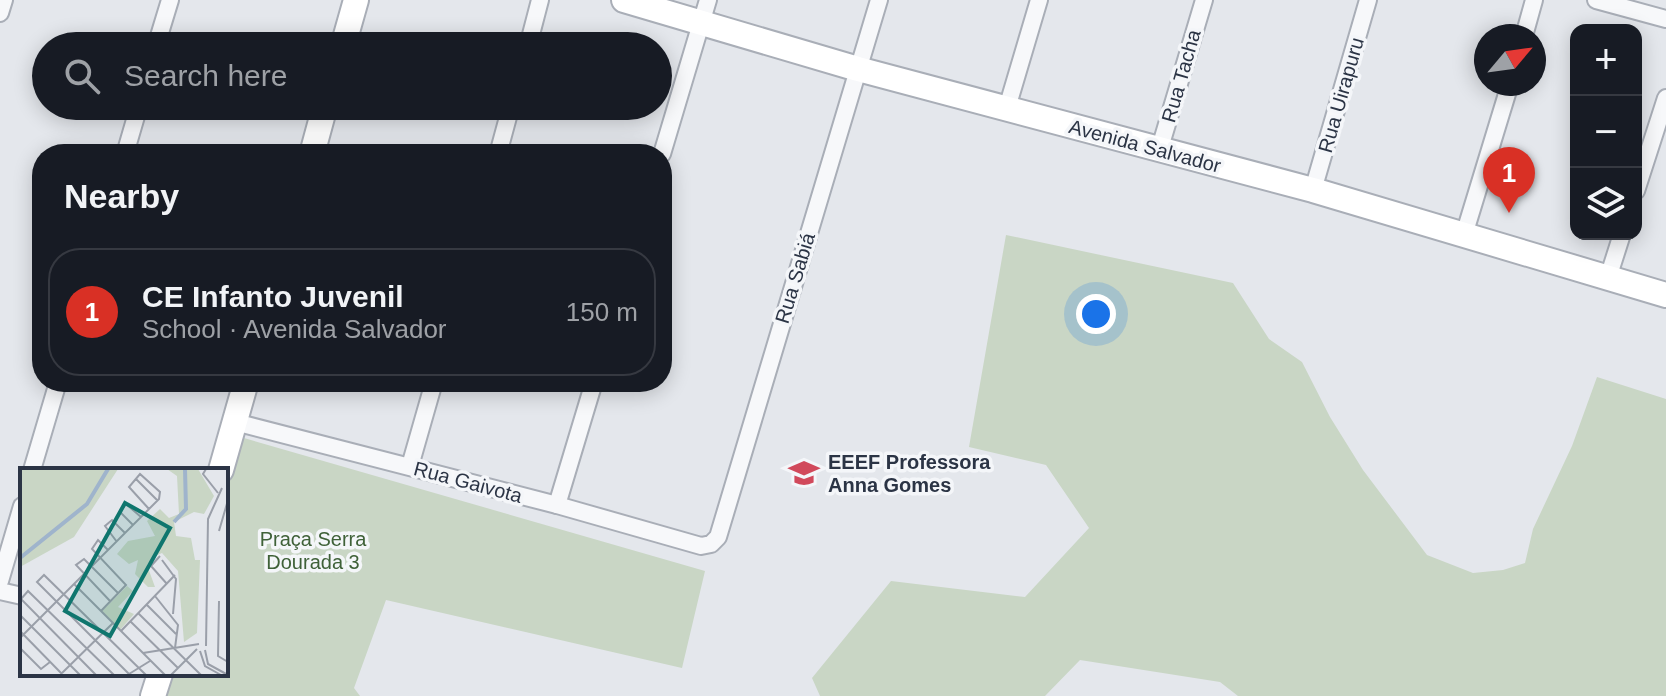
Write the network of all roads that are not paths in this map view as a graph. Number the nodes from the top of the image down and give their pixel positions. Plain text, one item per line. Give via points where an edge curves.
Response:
1 (4, 0) edge
2 (170, 0) edge
3 (356, 0) edge
4 (540, 0) edge
5 (624, 0) edge
6 (879, 0) edge
7 (1039, 0) edge
8 (1204, 0) edge
9 (1368, 0) edge
10 (1534, 0) edge
11 (1596, 0) edge
12 (705, 12) edge
13 (0, 13) edge
14 (1666, 19) edge
15 (1527, 24) edge
16 (160, 32) edge
17 (347, 32) edge
18 (532, 32) edge
19 (858, 69) junction
20 (1506, 96) edge
21 (1666, 98) edge
22 (1007, 108) junction
23 (135, 120) edge
24 (321, 120) edge
25 (507, 120) edge
26 (128, 144) edge
27 (315, 144) edge
28 (501, 144) edge
29 (665, 144) edge
30 (1159, 151) junction
31 (1642, 172) edge
32 (1313, 190) junction
33 (1464, 235) junction
34 (1620, 240) edge
35 (1608, 278) junction
36 (1666, 295) edge
37 (55, 392) edge
38 (243, 392) edge
39 (431, 392) edge
40 (591, 392) edge
41 (235, 422) junction
42 (410, 466) junction
43 (33, 468) edge
44 (222, 468) edge
45 (557, 505) junction
46 (20, 513) edge
47 (701, 546) joint
48 (0, 581) edge
49 (0, 591) edge
50 (20, 596) edge
51 (159, 676) edge
52 (153, 696) edge

1 - 13 street
2 - 16 street
3 - 17 street
4 - 18 street
5 - 12 street, Avenida Salvador
6 - 19 street, Rua Sabiá
7 - 22 street
8 - 30 street, Rua Tacha
9 - 32 street, Rua Uirapuru
10 - 15 street
11 - 14 street
12 - 19 street, Avenida Salvador
12 - 29 street
19 - 22 street, Avenida Salvador
19 - 47 street, Rua Sabiá via 718,537
20 - 33 street
21 - 31 street
22 - 30 street, Avenida Salvador
23 - 26 street
24 - 27 street
25 - 28 street
30 - 32 street, Avenida Salvador
32 - 33 street, Avenida Salvador
33 - 35 street, Avenida Salvador
34 - 35 street
35 - 36 street, Avenida Salvador
37 - 43 street
38 - 41 street
39 - 42 street
40 - 45 street
41 - 42 street, Rua Gaivota
41 - 44 street
42 - 45 street, Rua Gaivota
45 - 47 street, Rua Gaivota
46 - 48 street
49 - 50 street
51 - 52 street

